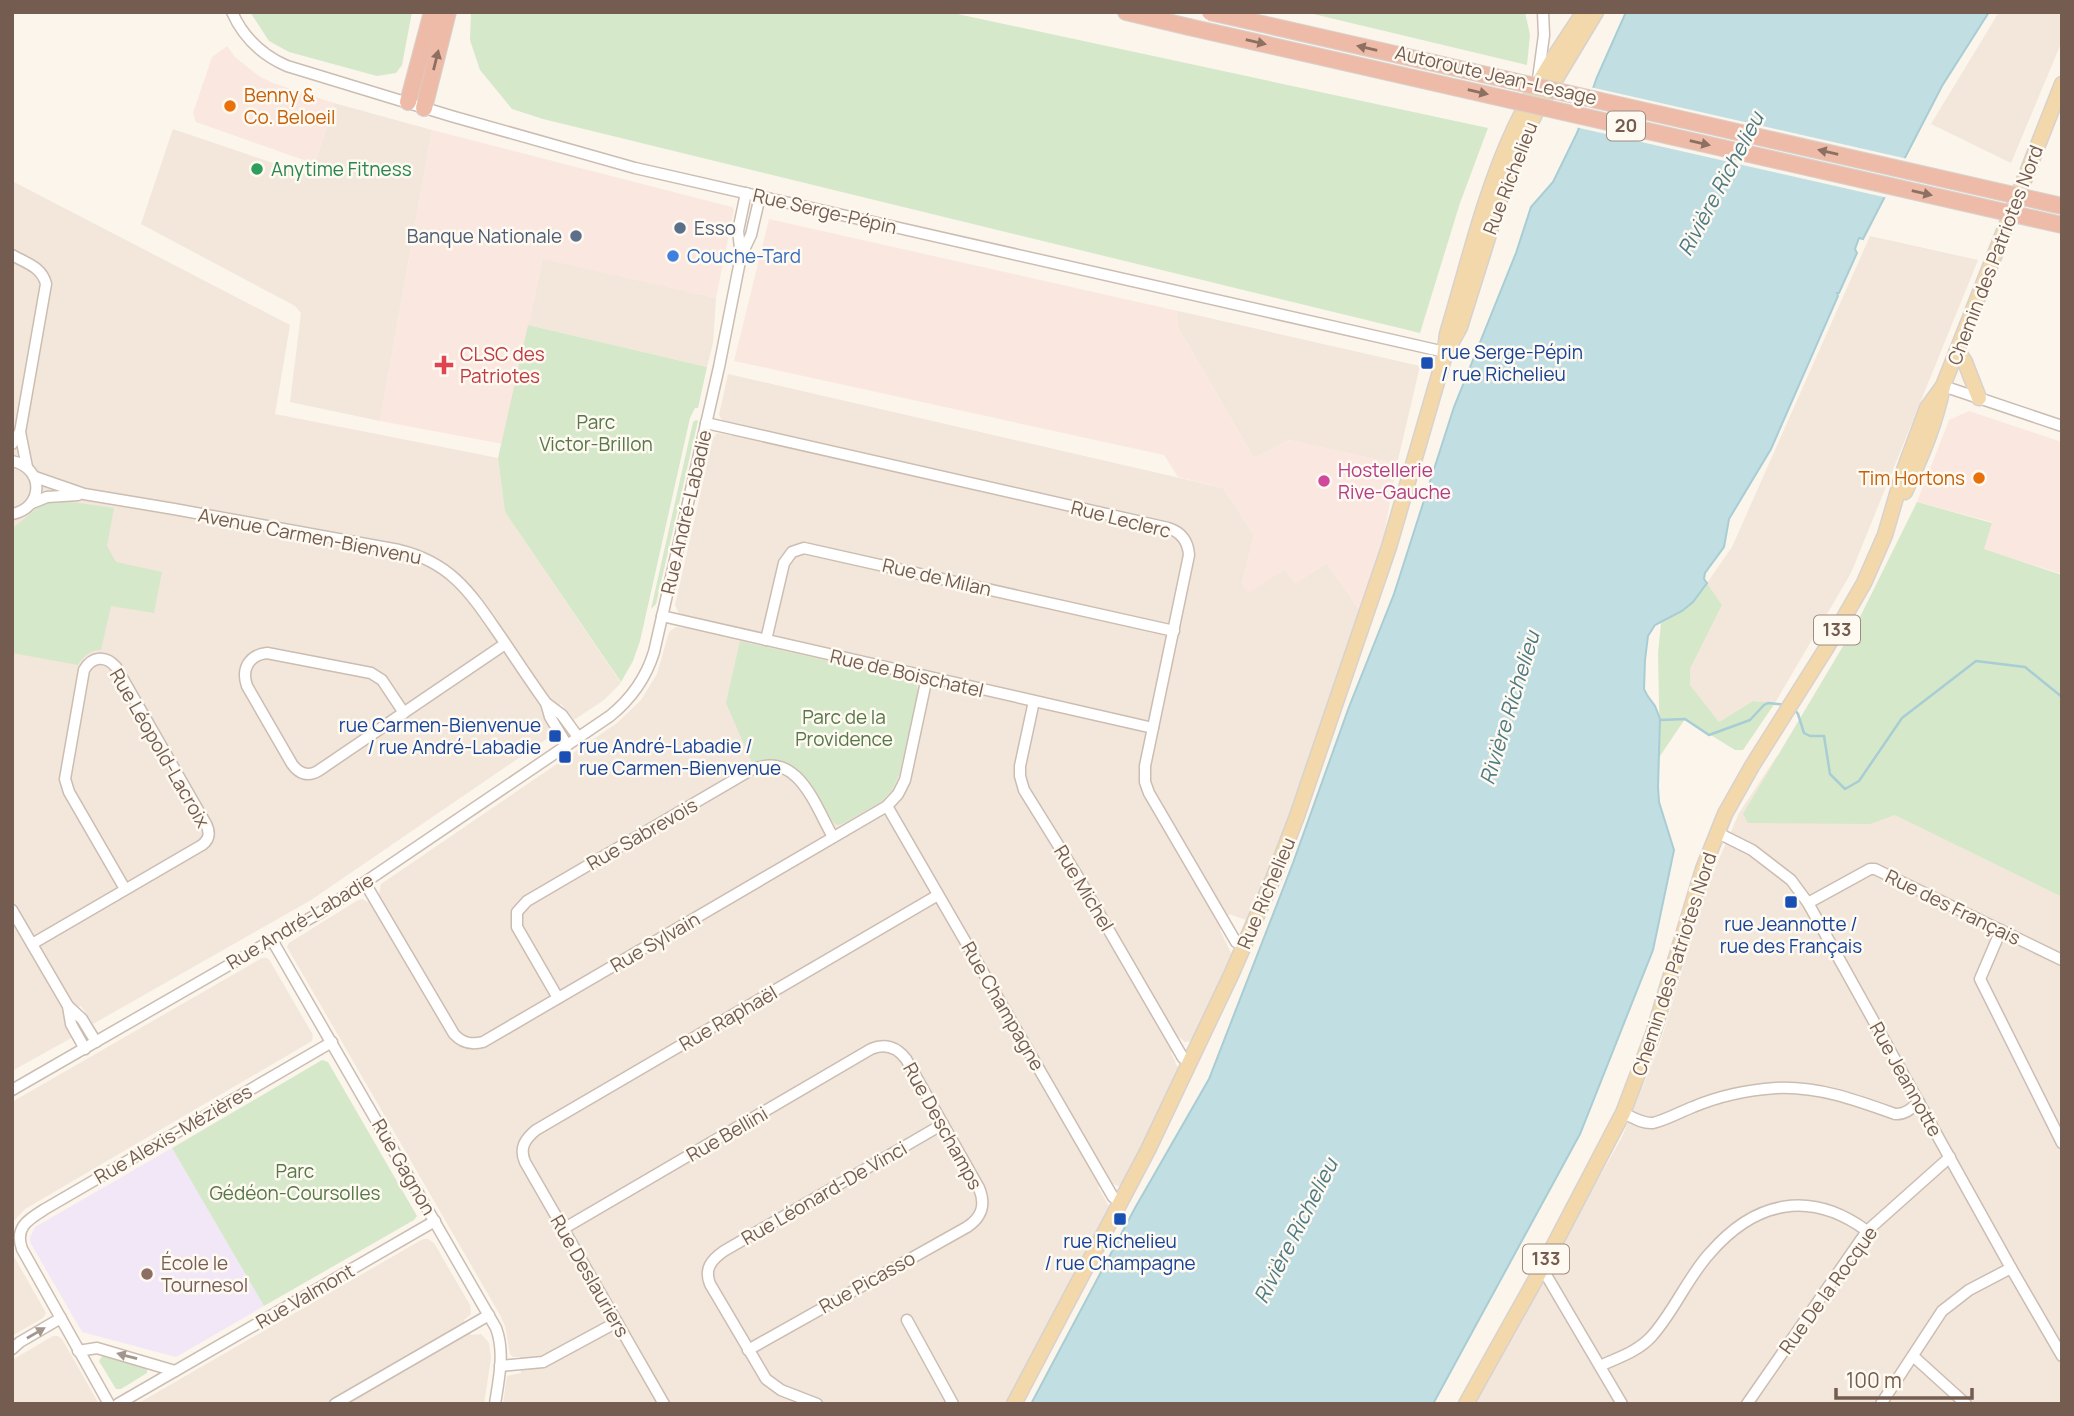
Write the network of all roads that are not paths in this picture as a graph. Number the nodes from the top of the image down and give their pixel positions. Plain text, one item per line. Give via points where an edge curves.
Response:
1 (232, 12) edge
2 (432, 12) edge
3 (448, 12) edge
4 (1126, 12) edge
5 (1210, 12) edge
6 (1543, 12) edge
7 (1584, 12) edge
8 (1596, 12) edge
9 (2062, 84) edge
10 (1538, 85) junction
11 (416, 105) junction
12 (746, 193) junction
13 (760, 197) junction
14 (2062, 205) edge
15 (2062, 225) edge
16 (12, 255) edge
17 (741, 256) junction
18 (1957, 350) junction
19 (1445, 352) junction
20 (1943, 386) junction
21 (1979, 398) junction
22 (706, 423) junction
23 (2062, 426) edge
24 (20, 432) junction
25 (12, 444) edge
26 (12, 461) edge
27 (27, 467) junction
28 (35, 477) junction
29 (84, 494) junction
30 (32, 503) junction
31 (14, 516) edge
32 (662, 617) junction
33 (1174, 631) junction
34 (766, 640) junction
35 (505, 644) junction
36 (927, 677) junction
37 (1034, 701) junction
38 (546, 703) junction
39 (404, 713) junction
40 (1153, 728) junction
41 (578, 737) junction
42 (567, 745) junction
43 (887, 806) junction
44 (1717, 833) junction
45 (833, 837) junction
46 (365, 883) junction
47 (125, 889) junction
48 (939, 895) junction
49 (1808, 903) junction
50 (12, 910) edge
51 (2001, 930) junction
52 (272, 940) junction
53 (32, 944) junction
54 (1244, 946) junction
55 (2062, 960) edge
56 (558, 998) junction
57 (68, 1006) junction
58 (96, 1042) junction
59 (332, 1042) junction
60 (893, 1048) joint
61 (85, 1049) junction
62 (1190, 1062) junction
63 (12, 1090) edge
64 (1919, 1102) junction
65 (1623, 1113) junction
66 (943, 1124) junction
67 (2062, 1143) edge
68 (523, 1147) joint
69 (1950, 1157) junction
70 (1121, 1203) junction
71 (982, 1210) joint
72 (435, 1221) junction
73 (563, 1229) junction
74 (1867, 1231) junction
75 (1542, 1268) junction
76 (2011, 1268) junction
77 (489, 1315) junction
78 (61, 1318) junction
79 (907, 1320) dead end
80 (617, 1322) junction
81 (12, 1349) edge
82 (748, 1350) junction
83 (78, 1351) junction
84 (1913, 1356) junction
85 (2062, 1356) edge
86 (500, 1366) junction
87 (1600, 1366) junction
88 (175, 1371) junction
89 (109, 1404) edge
90 (118, 1404) edge
91 (335, 1404) edge
92 (495, 1404) edge
93 (664, 1404) edge
94 (817, 1404) edge
95 (953, 1404) edge
96 (1014, 1404) edge
97 (1466, 1404) edge
98 (1622, 1404) edge
99 (1747, 1404) edge
100 (1881, 1404) edge
101 (1966, 1404) edge

1 - 11 street, Rue Serge-Pépin via 251,41 279,62
2 - 11 highway
11 -> 3 highway
4 -> 15 highway, Autoroute Jean-Lesage / 20, bridge
14 -> 5 highway, Autoroute Jean-Lesage / 20, bridge
6 - 10 street
7 - 10 main road, Rue Richelieu
8 - 19 main road, Rue Richelieu via 1516,154 1460,327
9 - 18 main road, Chemin des Patriotes Nord / 133
10 - 19 main road, Rue Richelieu via 1491,188
11 - 12 street, Rue Serge-Pépin via 635,168
12 - 13 street, Rue Serge-Pépin
12 - 17 street, Rue André-Labadie via 738,231
13 - 17 street, Rue André-Labadie
13 - 19 street, Rue Serge-Pépin
16 - 24 street via 41,271 46,284
17 - 22 street, Rue André-Labadie
18 - 20 main road, Chemin des Patriotes Nord / 133
18 - 21 main road
19 - 54 main road, Rue Richelieu via 1378,580 1289,836
20 - 21 street
20 - 44 main road, Chemin des Patriotes Nord / 133 via 1923,417 1868,573
21 - 23 street
22 - 32 street, Rue André-Labadie
22 - 33 street, Rue Leclerc via 1175,530 1189,555
24 - 25 street
24 - 27 street
26 - 27 street
27 - 28 street
28 - 29 street, Avenue Carmen-Bienvenu
28 - 30 street
29 - 30 street, Avenue Carmen-Bienvenu
29 - 35 street, Avenue Carmen-Bienvenu via 422,557 461,583
30 - 31 street
32 - 34 street, Rue de Boischatel
32 - 41 street, Rue André-Labadie via 651,662 639,685 616,711
33 - 34 street, Rue de Milan via 804,548 792,552 784,563
33 - 40 street, Rue Leclerc
34 - 36 street, Rue de Boischatel
35 - 38 street, Avenue Carmen-Bienvenu
35 - 39 street
36 - 37 street, Rue de Boischatel
36 - 43 street, Rue Sylvain via 905,779
37 - 40 street, Rue de Boischatel
37 - 62 street, Rue Michel via 1020,766 1024,790 1183,1058
38 - 41 street
38 - 42 street, Avenue Carmen-Bienvenu
39 - 39 street via 382,680 371,673 267,653 254,657 245,670 247,686 292,765 304,774 316,773
40 - 54 street, Rue Leclerc via 1144,770 1146,786 1236,942
41 - 42 street, Rue André-Labadie
42 - 46 street, Rue André-Labadie
43 - 45 street, Rue Sylvain
43 - 48 street, Rue Champagne
44 - 49 street, Rue Jeannotte via 1752,850 1791,880
44 - 65 main road, Chemin des Patriotes Nord / 133
45 - 56 street, Rue Sylvain
45 - 56 street, Rue Sabrevois via 799,778 785,768 763,766 527,901 515,921
46 - 52 street, Rue André-Labadie
46 - 56 street, Rue Sylvain via 462,1041 483,1042
47 - 47 street, Rue Léopold-Lacroix via 205,844 209,831 116,667 100,658 84,670 65,779
47 - 53 street, Rue Léopold-Lacroix
48 - 68 street, Rue Raphaël via 536,1130
48 - 70 street, Rue Champagne via 1113,1197
49 - 51 street, Rue des Français via 1875,869
49 - 64 street, Rue Jeannotte
50 - 53 street
51 - 55 street, Rue des Français
51 - 67 street via 1980,979
52 - 58 street, Rue André-Labadie
52 - 59 street, Rue Gagnon
53 - 57 street
54 - 62 main road, Rue Richelieu
57 - 58 street
57 - 61 street via 71,1024
58 - 61 street, Rue André-Labadie
59 - 72 street, Rue Gagnon
59 - 78 street, Rue Alexis-Mézières via 27,1221 20,1232 22,1249
60 - 66 street, Rue Deschamps via 906,1059
60 - 73 street, Rue Bellini via 871,1049
61 - 63 street, Rue André-Labadie
62 - 70 main road, Rue Richelieu
64 - 65 street via 1895,1114 1827,1092 1775,1088 1715,1098 1654,1123
64 - 69 street, Rue Jeannotte
65 - 75 main road, Chemin des Patriotes Nord / 133
66 - 71 street, Rue Deschamps via 980,1188
66 - 82 street, Rue Léonard-De Vinci via 719,1254 709,1265 710,1284
68 - 73 street, Rue Deslauriers via 525,1162
69 - 74 street, Rue De la Rocque
69 - 76 street, Rue Jeannotte
70 - 96 main road, Rue Richelieu
71 - 82 street, Rue Picasso via 967,1227
72 - 77 street, Rue Gagnon
72 - 88 street, Rue Valmont
73 - 80 street, Rue Deslauriers
74 - 87 street via 1849,1218 1802,1206 1758,1214 1709,1254 1651,1336 1638,1348
74 - 99 street, Rue De la Rocque
75 - 87 street
75 - 97 main road, Chemin des Patriotes Nord / 133
76 - 84 street via 1969,1290 1942,1311
76 - 85 street, Rue Jeannotte
77 - 86 street, Rue Gagnon via 500,1342
77 - 91 street
81 -> 78 street
78 - 83 street
79 - 95 street
80 - 86 street via 544,1362
80 - 93 street, Rue Deslauriers
82 - 94 street via 773,1385
88 -> 83 street via 97,1348
83 - 89 street
84 - 100 street
84 - 101 street
86 - 92 street, Rue Gagnon
87 - 98 street
88 - 90 street, Rue Valmont

